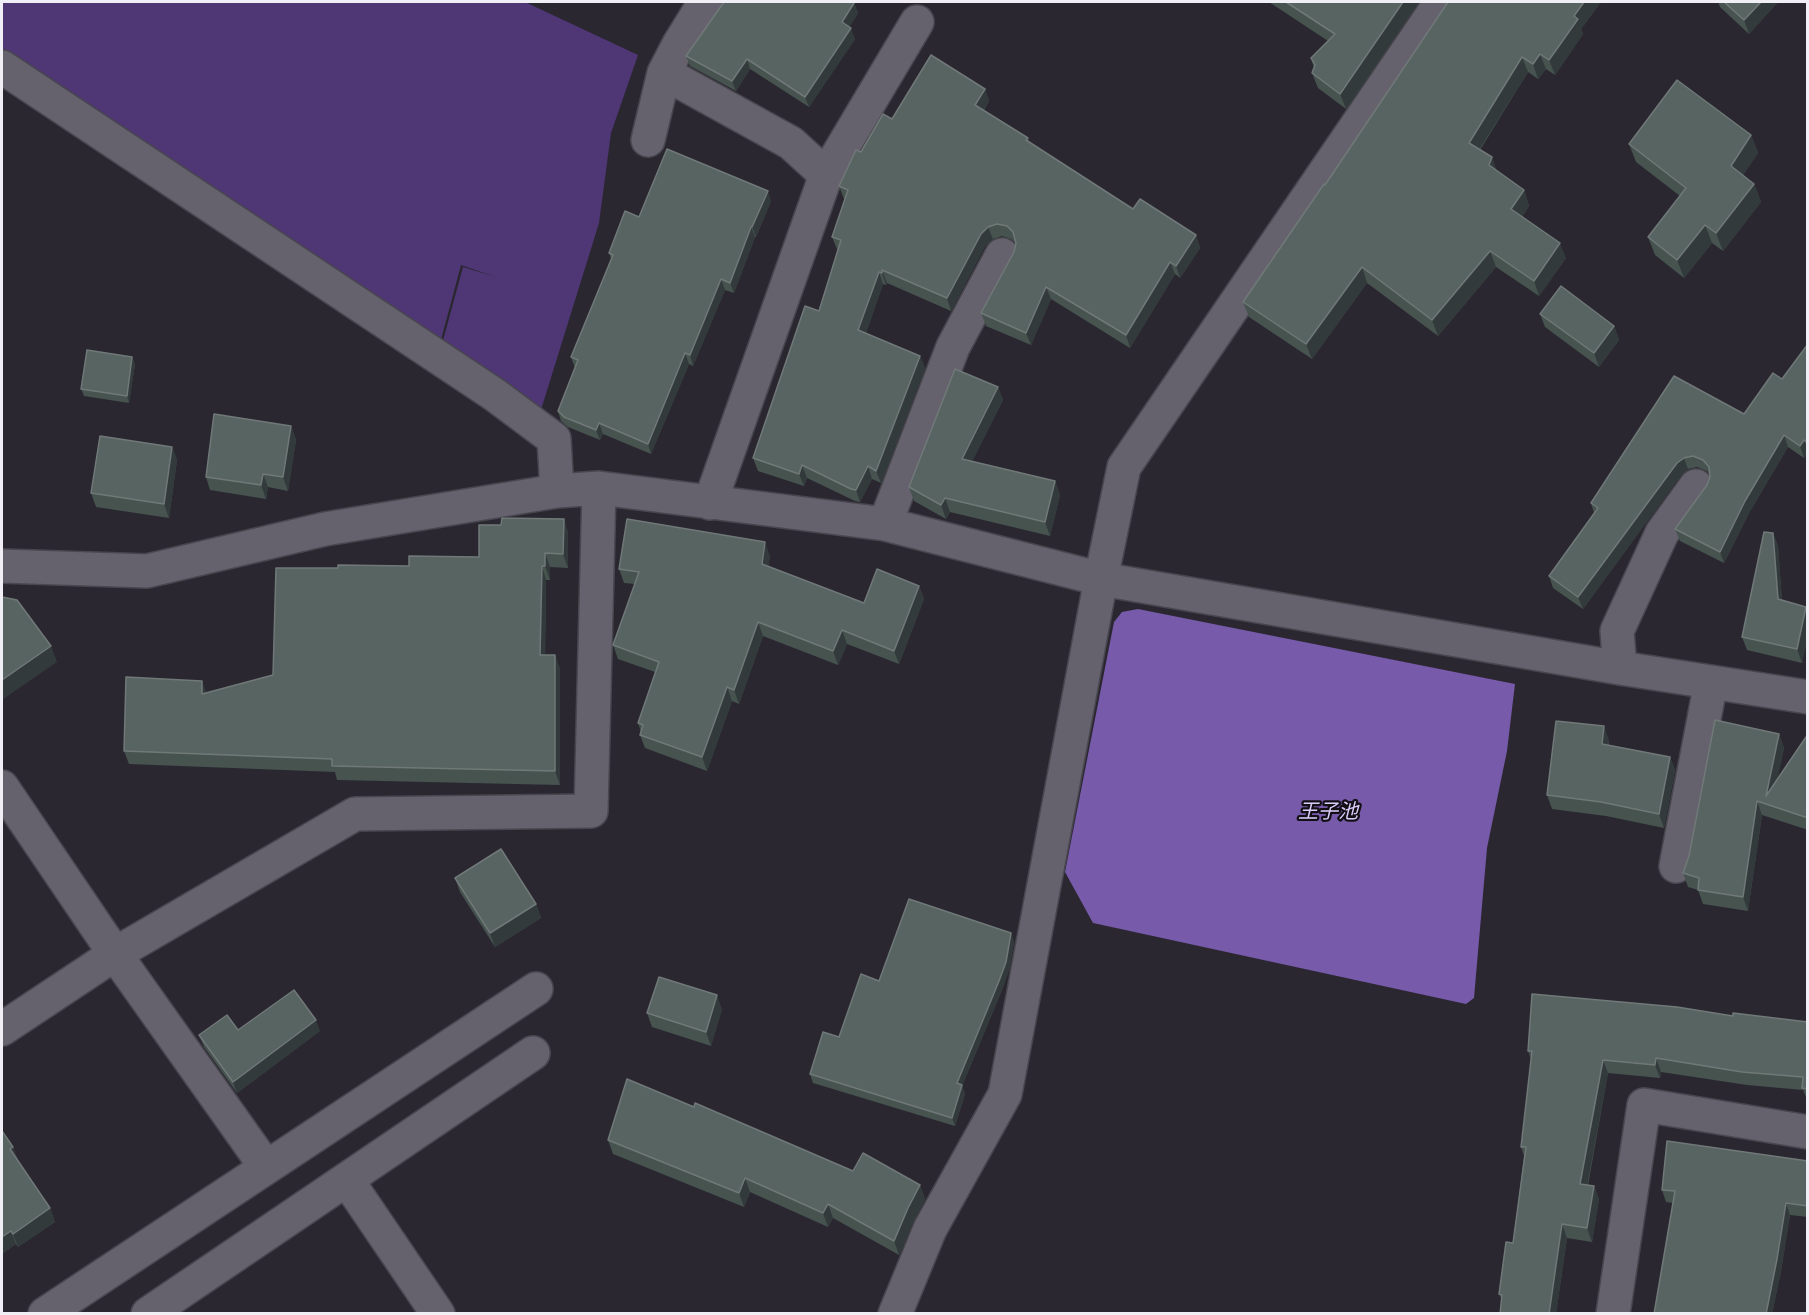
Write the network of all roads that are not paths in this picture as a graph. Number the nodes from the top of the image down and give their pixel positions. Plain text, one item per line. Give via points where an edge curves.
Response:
1 (705, 2) edge
2 (1441, 2) edge
3 (917, 22) dead end
4 (2, 67) edge
5 (664, 73) junction
6 (648, 140) dead end
7 (826, 175) junction
8 (1002, 255) dead end
9 (1696, 486) dead end
10 (599, 488) junction
11 (558, 491) junction
12 (710, 503) junction
13 (885, 525) junction
14 (2, 566) edge
15 (1101, 579) junction
16 (1620, 669) junction
17 (1711, 682) junction
18 (1808, 697) edge
19 (2, 787) edge
20 (1676, 866) dead end
21 (115, 954) junction
22 (536, 989) dead end
23 (2, 1029) edge
24 (533, 1053) dead end
25 (1808, 1132) edge
26 (266, 1167) junction
27 (347, 1180) junction
28 (45, 1314) edge
29 (148, 1314) edge
30 (438, 1314) edge
31 (895, 1314) edge
32 (1613, 1314) edge

1 - 5 street
2 - 15 street via 1124,467
3 - 7 street
4 - 11 street via 495,395 554,439
5 - 6 street
5 - 7 street via 791,143
7 - 12 street
8 - 13 street via 953,347
9 - 16 street via 1662,533 1617,631
10 - 11 street
10 - 12 street
10 - 21 street via 591,811 355,814
11 - 14 street via 326,529 147,571
12 - 13 street
13 - 15 street
15 - 16 street
15 - 31 street via 1005,1094 930,1229
16 - 17 street
17 - 18 street
17 - 20 street
19 - 21 street
21 - 23 street
21 - 26 street
22 - 26 street
24 - 27 street
25 - 32 street via 1644,1105
26 - 28 street
27 - 29 street
27 - 30 street

